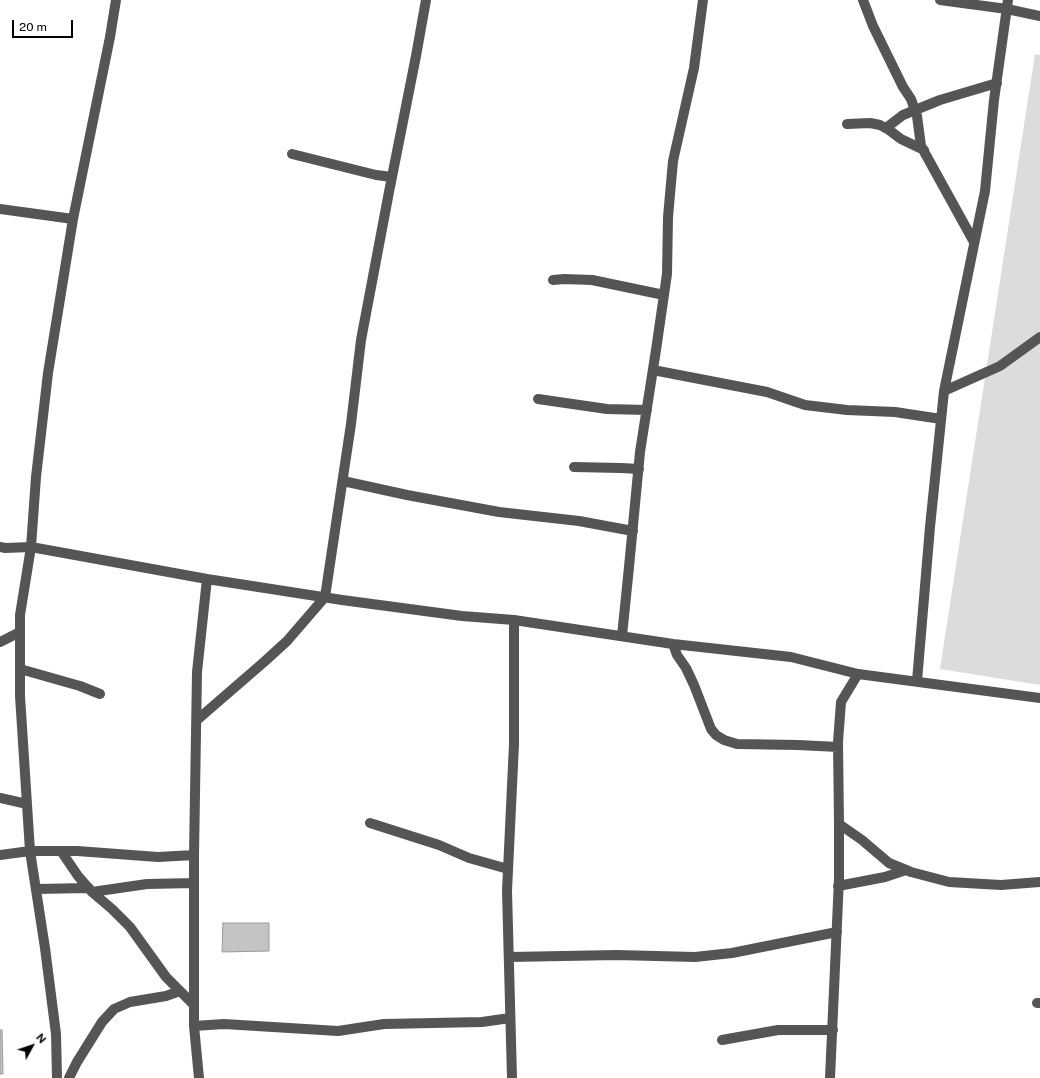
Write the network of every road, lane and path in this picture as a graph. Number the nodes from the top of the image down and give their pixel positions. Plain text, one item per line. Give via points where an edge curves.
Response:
1 (116, 0) edge
2 (426, 0) edge
3 (703, 0) edge
4 (862, 0) edge
5 (940, 0) edge
6 (1007, 5) edge
7 (1040, 16) edge
8 (996, 83) junction
9 (915, 110) junction
10 (847, 124) dead end
11 (886, 128) junction
12 (924, 150) junction
13 (292, 154) dead end
14 (392, 177) junction
15 (0, 209) edge
16 (73, 219) junction
17 (974, 242) junction
18 (553, 280) dead end
19 (664, 295) junction
20 (1040, 337) edge
21 (653, 370) junction
22 (944, 391) junction
23 (538, 399) dead end
24 (647, 410) junction
25 (941, 419) junction
26 (574, 467) dead end
27 (639, 469) junction
28 (343, 480) junction
29 (633, 531) junction
30 (0, 547) edge
31 (31, 547) junction
32 (206, 579) junction
33 (325, 597) junction
34 (514, 620) junction
35 (20, 632) junction
36 (622, 636) junction
37 (0, 642) edge
38 (673, 644) junction
39 (20, 669) junction
40 (858, 674) junction
41 (917, 681) junction
42 (100, 694) dead end
43 (1040, 698) edge
44 (196, 720) junction
45 (838, 747) junction
46 (0, 798) edge
47 (27, 804) junction
48 (370, 823) dead end
49 (839, 824) junction
50 (30, 851) junction
51 (61, 851) junction
52 (0, 855) edge
53 (194, 855) junction
54 (508, 869) junction
55 (906, 870) junction
56 (1040, 882) edge
57 (194, 883) junction
58 (838, 886) junction
59 (36, 889) junction
60 (90, 890) junction
61 (837, 932) junction
62 (509, 957) junction
63 (180, 991) junction
64 (194, 1005) junction
65 (510, 1018) junction
66 (194, 1026) junction
67 (833, 1030) junction
68 (722, 1040) dead end
69 (57, 1078) edge
70 (69, 1078) edge
71 (198, 1078) edge
72 (512, 1078) edge
73 (830, 1078) edge

1 - 16 street
2 - 14 street
3 - 19 street via 694,68 673,161
4 - 9 street
5 - 6 street
6 - 7 street
6 - 8 street
8 - 9 street
8 - 17 street via 984,191
9 - 11 street via 903,115
9 - 12 street via 921,146
10 - 11 street via 870,123
11 - 12 street via 901,139
12 - 17 street
13 - 14 street
14 - 28 street via 361,340
15 - 16 street
16 - 31 street via 48,373
17 - 22 street
18 - 19 street via 592,280
19 - 21 street
20 - 22 street via 1000,366
21 - 24 street
21 - 25 street via 767,392 805,405 895,412
22 - 25 street
23 - 24 street via 607,409
24 - 27 street
25 - 41 street
26 - 27 street
27 - 29 street
28 - 29 street via 499,512 579,521
28 - 33 street
29 - 36 street
30 - 31 street
31 - 32 street
31 - 35 street via 20,615
32 - 33 street
32 - 44 street via 197,672
33 - 34 street via 462,616
33 - 44 street via 287,641
34 - 36 street
34 - 54 street via 514,744
35 - 37 street
35 - 39 street
36 - 38 street
38 - 40 street via 791,657
38 - 45 street via 694,685 711,729 724,740 737,744
39 - 42 street
39 - 47 street
40 - 41 street
40 - 45 street via 841,702
41 - 43 street
44 - 53 street
45 - 49 street
46 - 47 street
47 - 50 street
48 - 54 street
49 - 55 street via 889,863
49 - 58 street
50 - 51 street
50 - 52 street
50 - 59 street
51 - 53 street via 158,857
51 - 60 street
53 - 57 street
54 - 62 street
55 - 56 street via 949,882 1002,885
55 - 58 street
57 - 60 street via 147,884
57 - 64 street
58 - 61 street
59 - 60 street
59 - 69 street via 56,1034
60 - 63 street via 130,927 166,977
61 - 62 street via 732,954 695,957
61 - 67 street
62 - 65 street
63 - 64 street
63 - 70 street via 130,1002 114,1009 102,1022
64 - 66 street
65 - 66 street via 482,1022 384,1024 338,1031 224,1024
65 - 72 street
66 - 71 street
67 - 68 street via 778,1030
67 - 73 street

